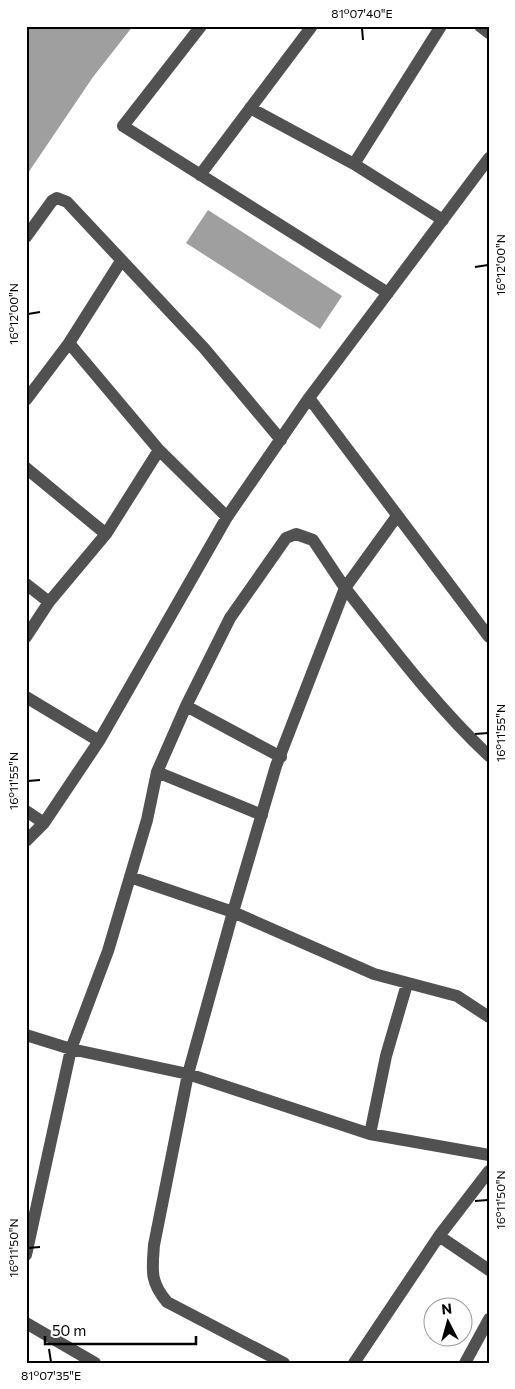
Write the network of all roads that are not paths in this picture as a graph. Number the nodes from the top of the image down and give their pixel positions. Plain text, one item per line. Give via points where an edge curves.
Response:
1 (201, 26) edge
2 (312, 26) edge
3 (441, 26) edge
4 (480, 26) edge
5 (489, 33) edge
6 (250, 108) junction
7 (489, 158) edge
8 (354, 164) junction
9 (200, 174) junction
10 (443, 220) junction
11 (26, 237) edge
12 (121, 261) junction
13 (388, 293) junction
14 (69, 343) junction
15 (26, 400) edge
16 (306, 403) junction
17 (281, 440) junction
18 (159, 450) junction
19 (26, 468) edge
20 (397, 516) junction
21 (226, 517) junction
22 (106, 534) junction
23 (26, 584) edge
24 (346, 588) junction
25 (49, 602) junction
26 (26, 637) edge
27 (489, 637) edge
28 (26, 697) edge
29 (186, 706) junction
30 (99, 741) junction
31 (489, 756) edge
32 (281, 757) junction
33 (157, 772) junction
34 (26, 811) edge
35 (262, 814) junction
36 (44, 823) junction
37 (26, 841) edge
38 (130, 877) junction
39 (233, 912) junction
40 (407, 984) junction
41 (489, 1017) edge
42 (26, 1035) edge
43 (71, 1049) junction
44 (188, 1074) junction
45 (370, 1134) junction
46 (489, 1156) edge
47 (489, 1171) edge
48 (439, 1236) junction
49 (26, 1255) edge
50 (489, 1270) edge
51 (489, 1319) edge
52 (26, 1322) edge
53 (95, 1363) edge
54 (284, 1363) edge
55 (354, 1363) edge
56 (465, 1363) edge

1 - 9 street via 123,126
2 - 6 street
3 - 8 street
4 - 5 street
6 - 8 street
6 - 9 street
7 - 10 street
8 - 10 street
9 - 13 street
10 - 13 street
11 - 12 street via 52,201 62,198
12 - 14 street
12 - 17 street via 204,348
13 - 16 street
14 - 15 street
14 - 18 street
16 - 17 street
16 - 20 street
17 - 21 street
18 - 21 street
18 - 22 street
19 - 22 street
20 - 24 street
20 - 27 street
21 - 30 street
22 - 25 street
23 - 25 street
24 - 29 street via 313,540 296,534 286,538 230,618
24 - 31 street via 413,674 461,730
24 - 32 street
25 - 26 street
28 - 30 street
29 - 32 street
29 - 33 street
30 - 36 street
32 - 35 street
33 - 35 street
33 - 38 street
34 - 36 street
35 - 39 street
36 - 37 street
38 - 39 street
38 - 43 street via 108,951
39 - 40 street via 374,974
39 - 44 street
40 - 41 street via 457,996
40 - 45 street via 386,1056
42 - 43 street
43 - 44 street
43 - 49 street
44 - 45 street
44 - 54 street via 154,1245 152,1272 156,1289 167,1302
45 - 46 street
47 - 48 street
48 - 50 street
48 - 55 street
51 - 56 street
52 - 53 street

